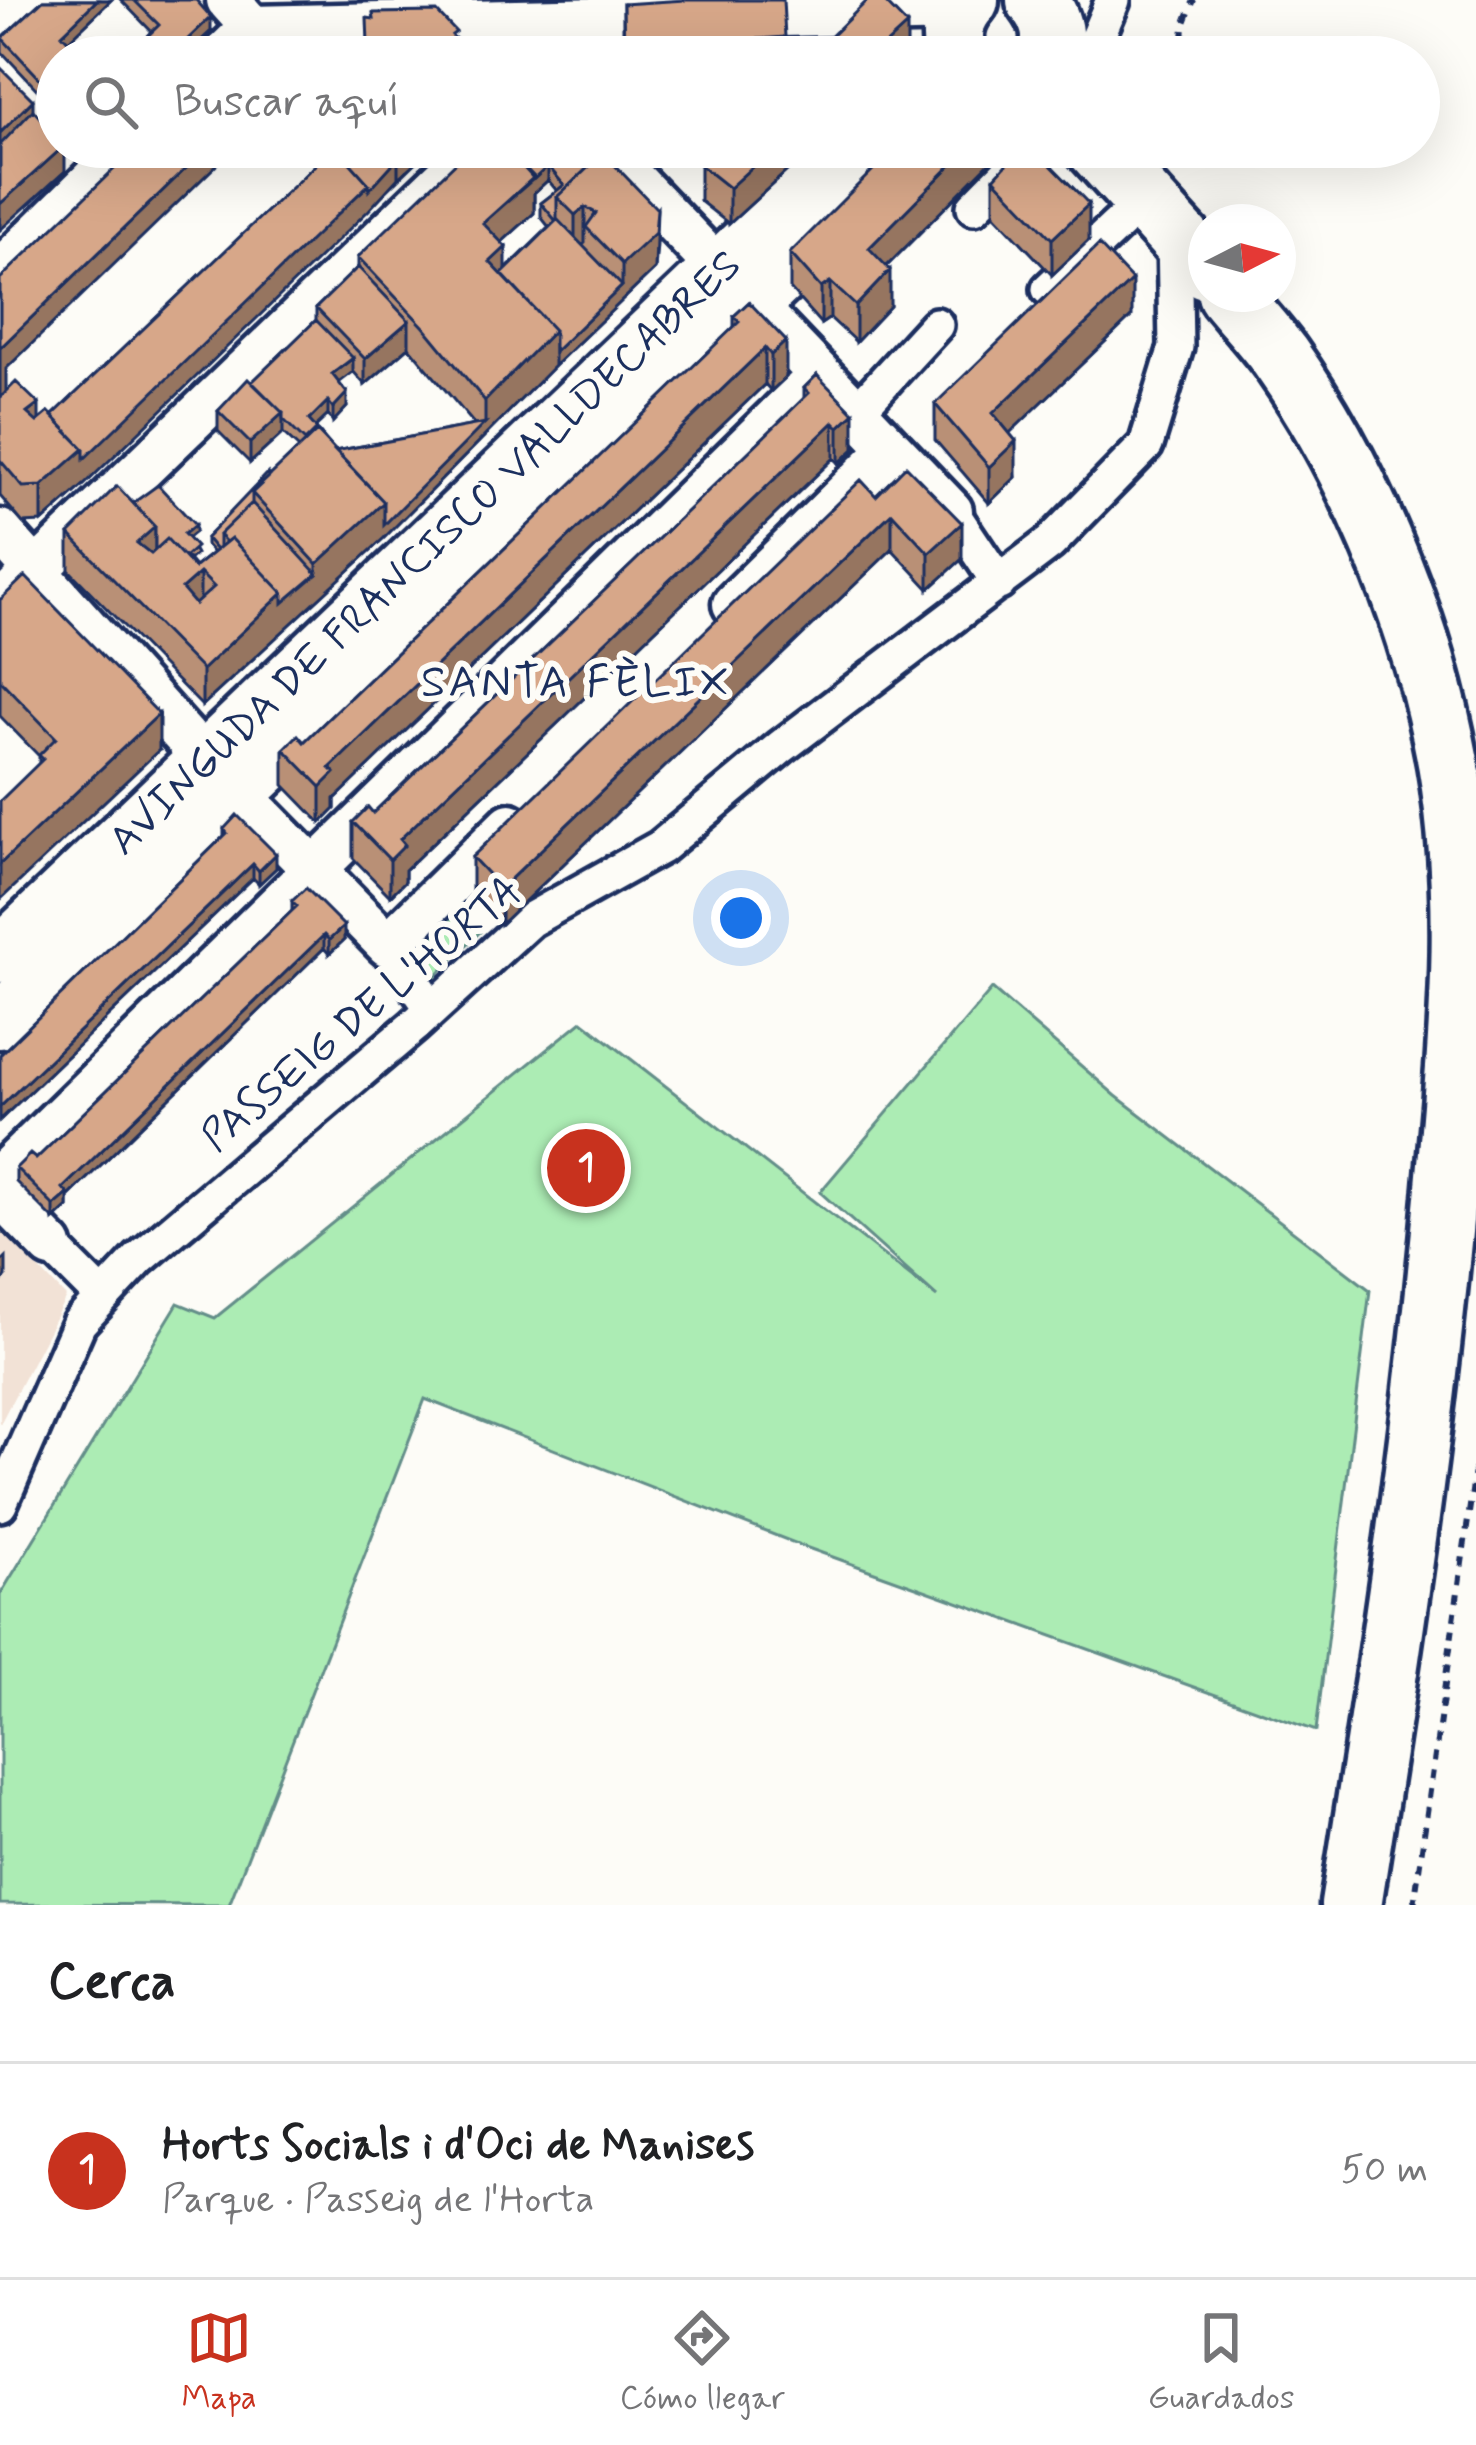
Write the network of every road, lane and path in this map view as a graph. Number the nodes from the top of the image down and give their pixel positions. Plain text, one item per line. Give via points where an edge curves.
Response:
1 (1037, 0) edge
2 (1113, 0) edge
3 (1194, 0) edge
4 (240, 14) edge
5 (551, 26) edge
6 (955, 34) edge
7 (1051, 36) edge
8 (1098, 36) edge
9 (1184, 36) edge
10 (0, 70) edge
11 (36, 107) edge
12 (90, 168) edge
13 (455, 168) edge
14 (622, 168) edge
15 (830, 168) edge
16 (890, 168) edge
17 (1012, 168) edge
18 (1115, 168) edge
19 (974, 207) dead end
20 (1175, 233) edge
21 (0, 271) edge
22 (736, 287) junction
23 (1049, 289) edge
24 (1243, 312) edge
25 (937, 326) dead end
26 (820, 375) junction
27 (856, 412) junction
28 (891, 448) junction
29 (951, 512) joint
30 (0, 531) edge
31 (38, 569) junction
32 (999, 583) junction
33 (0, 605) edge
34 (706, 631) edge
35 (222, 776) junction
36 (539, 796) edge
37 (310, 869) junction
38 (388, 945) junction
39 (0, 955) edge
40 (432, 1010) junction
41 (0, 1021) edge
42 (0, 1177) edge
43 (0, 1194) edge
44 (51, 1246) joint
45 (101, 1296) junction
46 (1476, 1463) edge
47 (0, 1504) edge
48 (1352, 1905) edge
49 (1414, 1905) edge

1 - 7 main road
2 - 8 street
3 - 9 path
4 - 5 street
5 - 6 street
10 - 11 street
12 - 21 street
13 - 31 street
14 - 22 street
15 - 22 street, AVINGUDA DE FRANCISCO VALLDECABRES
16 - 22 street, AVINGUDA DE FRANCISCO VALLDECABRES
17 - 19 street
18 - 20 main road
20 - 23 street
20 - 32 street, PASSEIG DE L'HORTA via 1176,347 1146,446
22 - 26 street
22 - 35 street, AVINGUDA DE FRANCISCO VALLDECABRES
24 - 48 main road via 1280,357 1364,499 1444,738 1461,874 1462,1008 1432,1322
25 - 27 street
26 - 27 street
26 - 37 street
27 - 28 street
28 - 29 street
28 - 34 street
29 - 32 street
30 - 31 street
31 - 33 street
31 - 35 street
32 - 40 street, PASSEIG DE L'HORTA via 661,847 530,920
35 - 37 street
35 - 39 street, AVINGUDA DE FRANCISCO VALLDECABRES
35 - 41 street, AVINGUDA DE FRANCISCO VALLDECABRES
36 - 38 street
37 - 38 street
37 - 42 street
38 - 40 street
40 - 45 street, PASSEIG DE L'HORTA
43 - 44 street
44 - 45 street
45 - 47 street, PASSEIG DE L'HORTA via 79,1323
46 - 49 path

